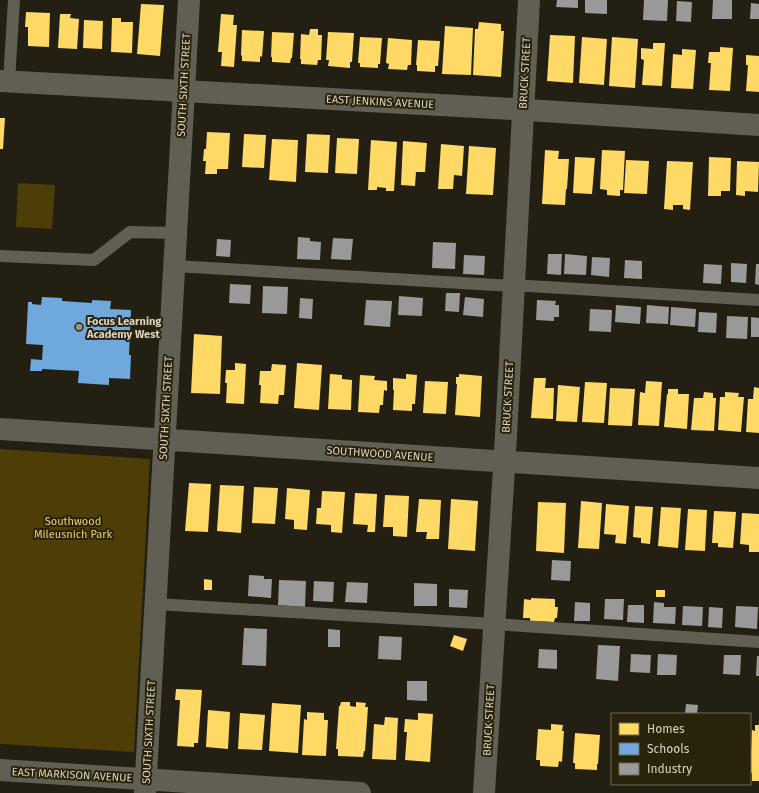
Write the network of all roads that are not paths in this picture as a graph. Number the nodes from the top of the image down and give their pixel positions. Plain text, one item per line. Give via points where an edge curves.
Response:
1 (14, 0) edge
2 (189, 0) edge
3 (529, 0) edge
4 (5, 81) edge
5 (184, 91) junction
6 (523, 110) junction
7 (759, 125) edge
8 (175, 234) junction
9 (0, 256) edge
10 (0, 266) edge
11 (174, 266) junction
12 (514, 286) junction
13 (759, 300) edge
14 (0, 429) edge
15 (165, 440) junction
16 (504, 461) junction
17 (759, 478) edge
18 (156, 604) junction
19 (494, 624) junction
20 (759, 642) edge
21 (0, 770) edge
22 (146, 786) edge
23 (360, 793) edge
24 (484, 793) edge

1 - 4 lane
2 - 5 street, SOUTH SIXTH STREET
3 - 6 street, BRUCK STREET
4 - 5 street, EAST JENKINS AVENUE
5 - 6 street, EAST JENKINS AVENUE
5 - 8 street, SOUTH SIXTH STREET
6 - 7 street, EAST JENKINS AVENUE
6 - 12 street, BRUCK STREET
8 - 9 lane via 130,232 94,260
8 - 11 street, SOUTH SIXTH STREET
9 - 10 lane
11 - 12 lane
11 - 15 street, SOUTH SIXTH STREET
12 - 13 lane
12 - 16 street, BRUCK STREET
14 - 15 street, SOUTHWOOD AVENUE
15 - 16 street, SOUTHWOOD AVENUE
15 - 18 street, SOUTH SIXTH STREET
16 - 17 street, SOUTHWOOD AVENUE
16 - 19 street, BRUCK STREET
18 - 19 lane
18 - 22 street, SOUTH SIXTH STREET
19 - 20 lane
19 - 24 street, BRUCK STREET
21 - 22 street, EAST MARKISON AVENUE
22 - 23 street, EAST MARKISON AVENUE

